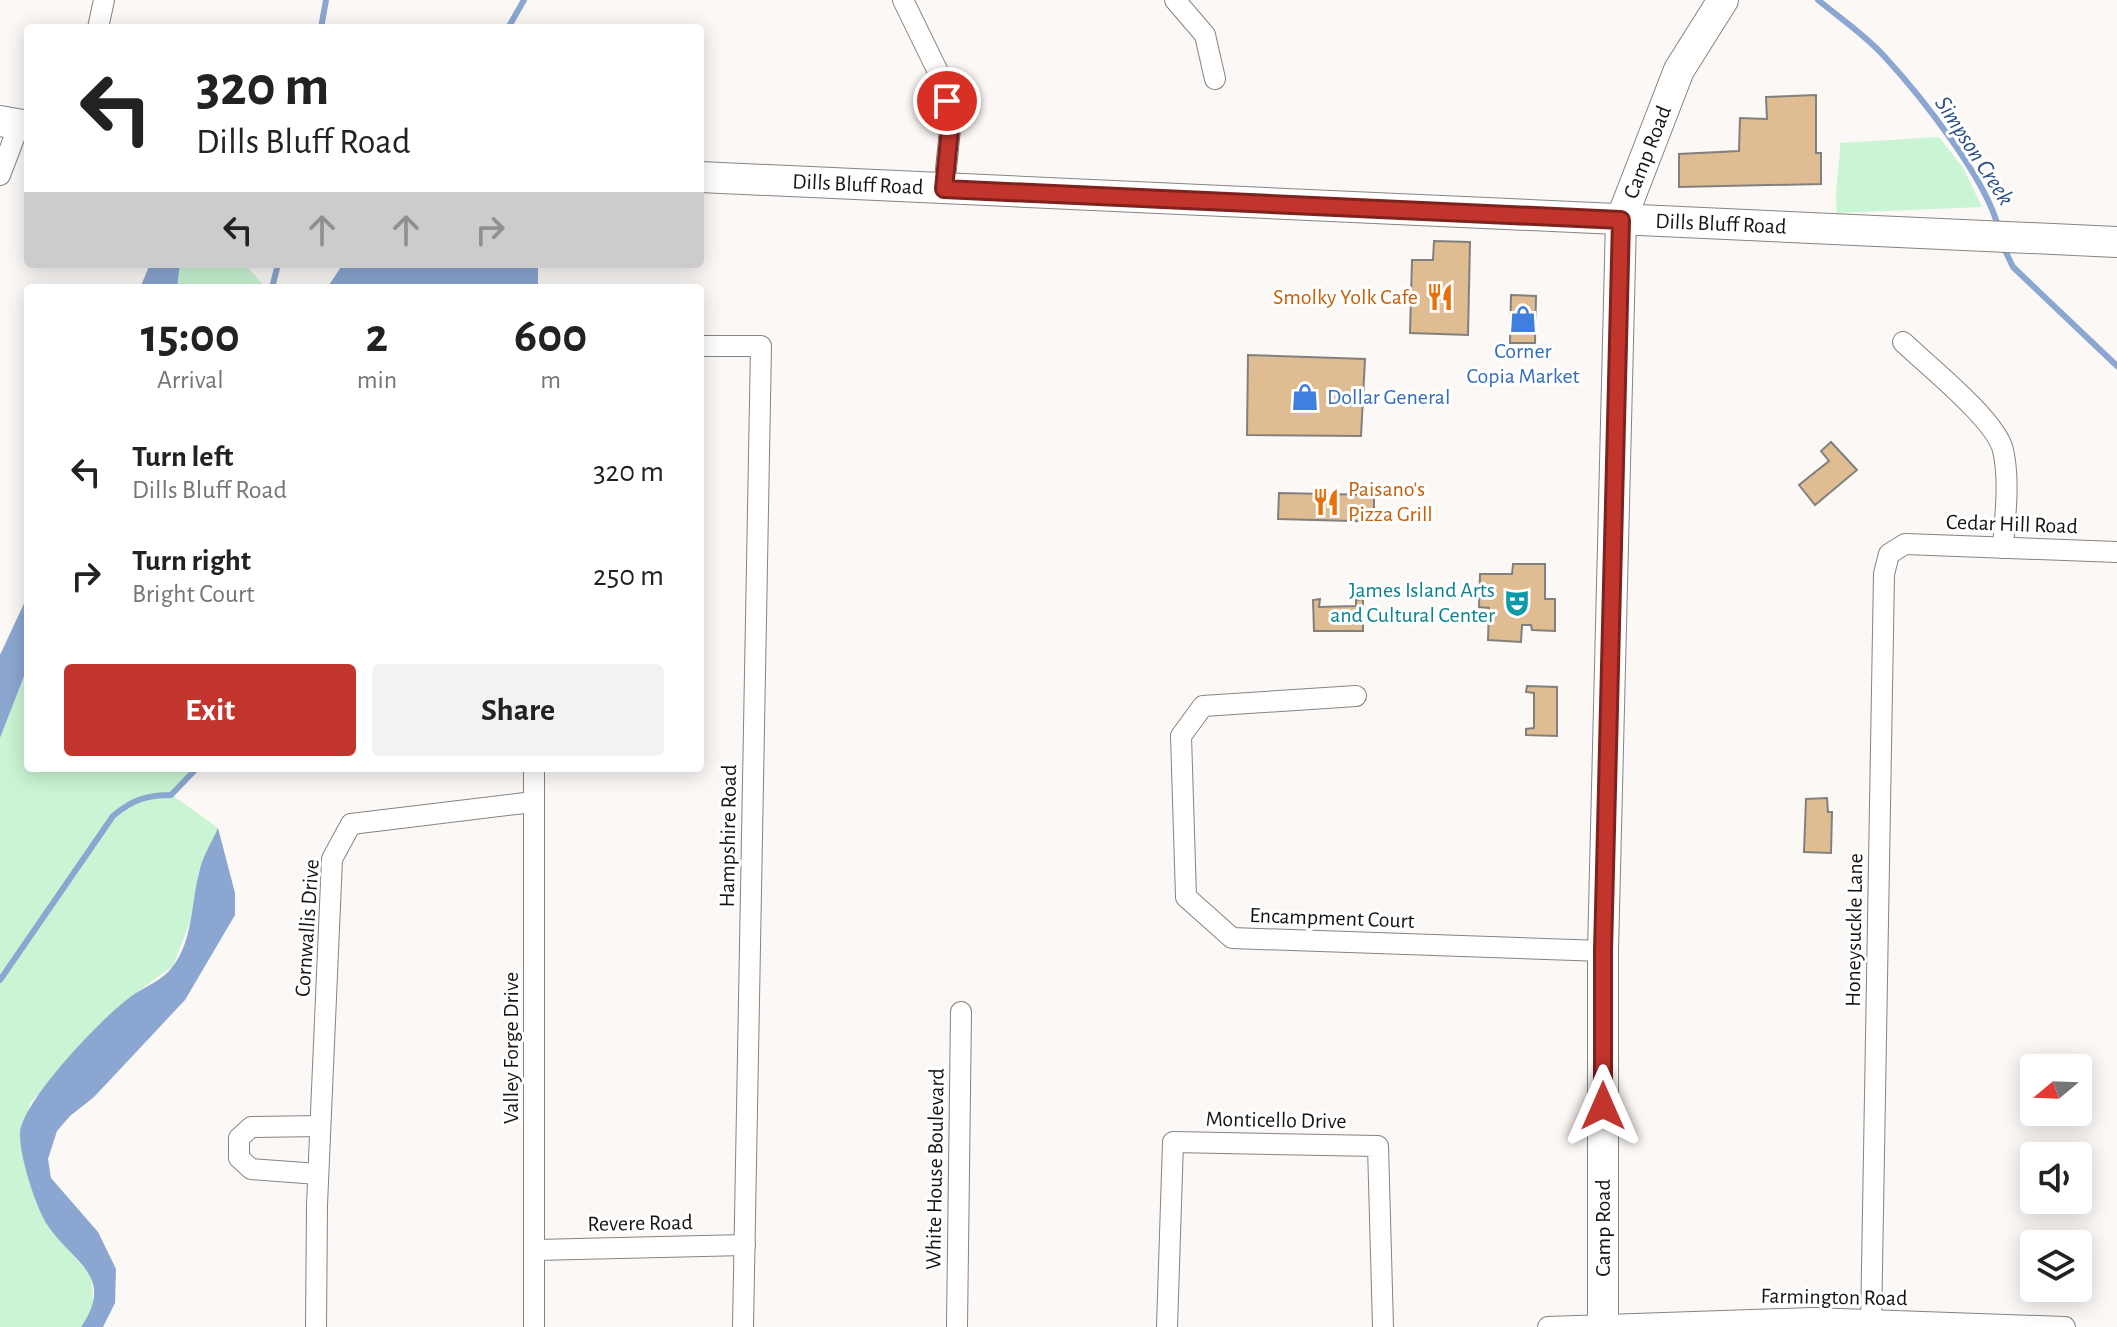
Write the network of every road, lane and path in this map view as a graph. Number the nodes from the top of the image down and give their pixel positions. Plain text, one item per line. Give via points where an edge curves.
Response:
1 (104, 0) edge
2 (903, 0) edge
3 (1175, 0) edge
4 (1723, 0) edge
5 (99, 24) edge
6 (1215, 79) dead end
7 (16, 124) edge
8 (0, 175) edge
9 (704, 177) edge
10 (944, 189) junction
11 (1621, 220) junction
12 (2117, 242) edge
13 (1903, 342) dead end
14 (704, 346) edge
15 (1905, 544) joint
16 (2003, 548) junction
17 (2117, 552) edge
18 (1356, 696) dead end
19 (534, 772) edge
20 (533, 802) junction
21 (1603, 951) junction
22 (961, 1012) dead end
23 (320, 1126) junction
24 (318, 1174) junction
25 (745, 1245) junction
26 (536, 1250) junction
27 (1871, 1324) edge
28 (1603, 1325) edge
29 (316, 1327) edge
30 (534, 1327) edge
31 (743, 1327) edge
32 (957, 1327) edge
33 (1167, 1327) edge
34 (1383, 1327) edge
35 (1548, 1327) edge
36 (2065, 1327) edge

1 - 5 street
2 - 10 street via 943,82 951,119
3 - 6 street via 1205,35
4 - 11 street, Camp Road via 1679,70
7 - 8 street
9 - 10 street, Dills Bluff Road
10 - 11 street, Dills Bluff Road
11 - 12 street, Dills Bluff Road
11 - 21 street, Camp Road
13 - 16 street via 1980,414 2003,447
14 - 25 street, Hampshire Road via 761,346
15 - 16 street, Cedar Hill Road
15 - 27 street, Honeysuckle Lane via 1889,554 1884,574
16 - 17 street, Cedar Hill Road
18 - 21 street, Encampment Court via 1203,706 1181,736 1186,897 1232,938
19 - 20 street, Valley Forge Drive
20 - 23 street, Cornwallis Drive via 351,824 332,859
20 - 26 street, Valley Forge Drive
21 - 28 street, Camp Road
22 - 32 street, White House Boulevard
23 - 24 street, Cornwallis Drive
23 - 24 street via 251,1127 239,1138 239,1158 251,1169
24 - 29 street, Cornwallis Drive
25 - 26 street, Revere Road
25 - 31 street, Hampshire Road
26 - 30 street, Valley Forge Drive
27 - 28 street, Farmington Road via 1812,1318
27 - 36 street, Farmington Road
28 - 35 street, Farmington Road
33 - 34 street, Monticello Drive via 1173,1142 1378,1146

